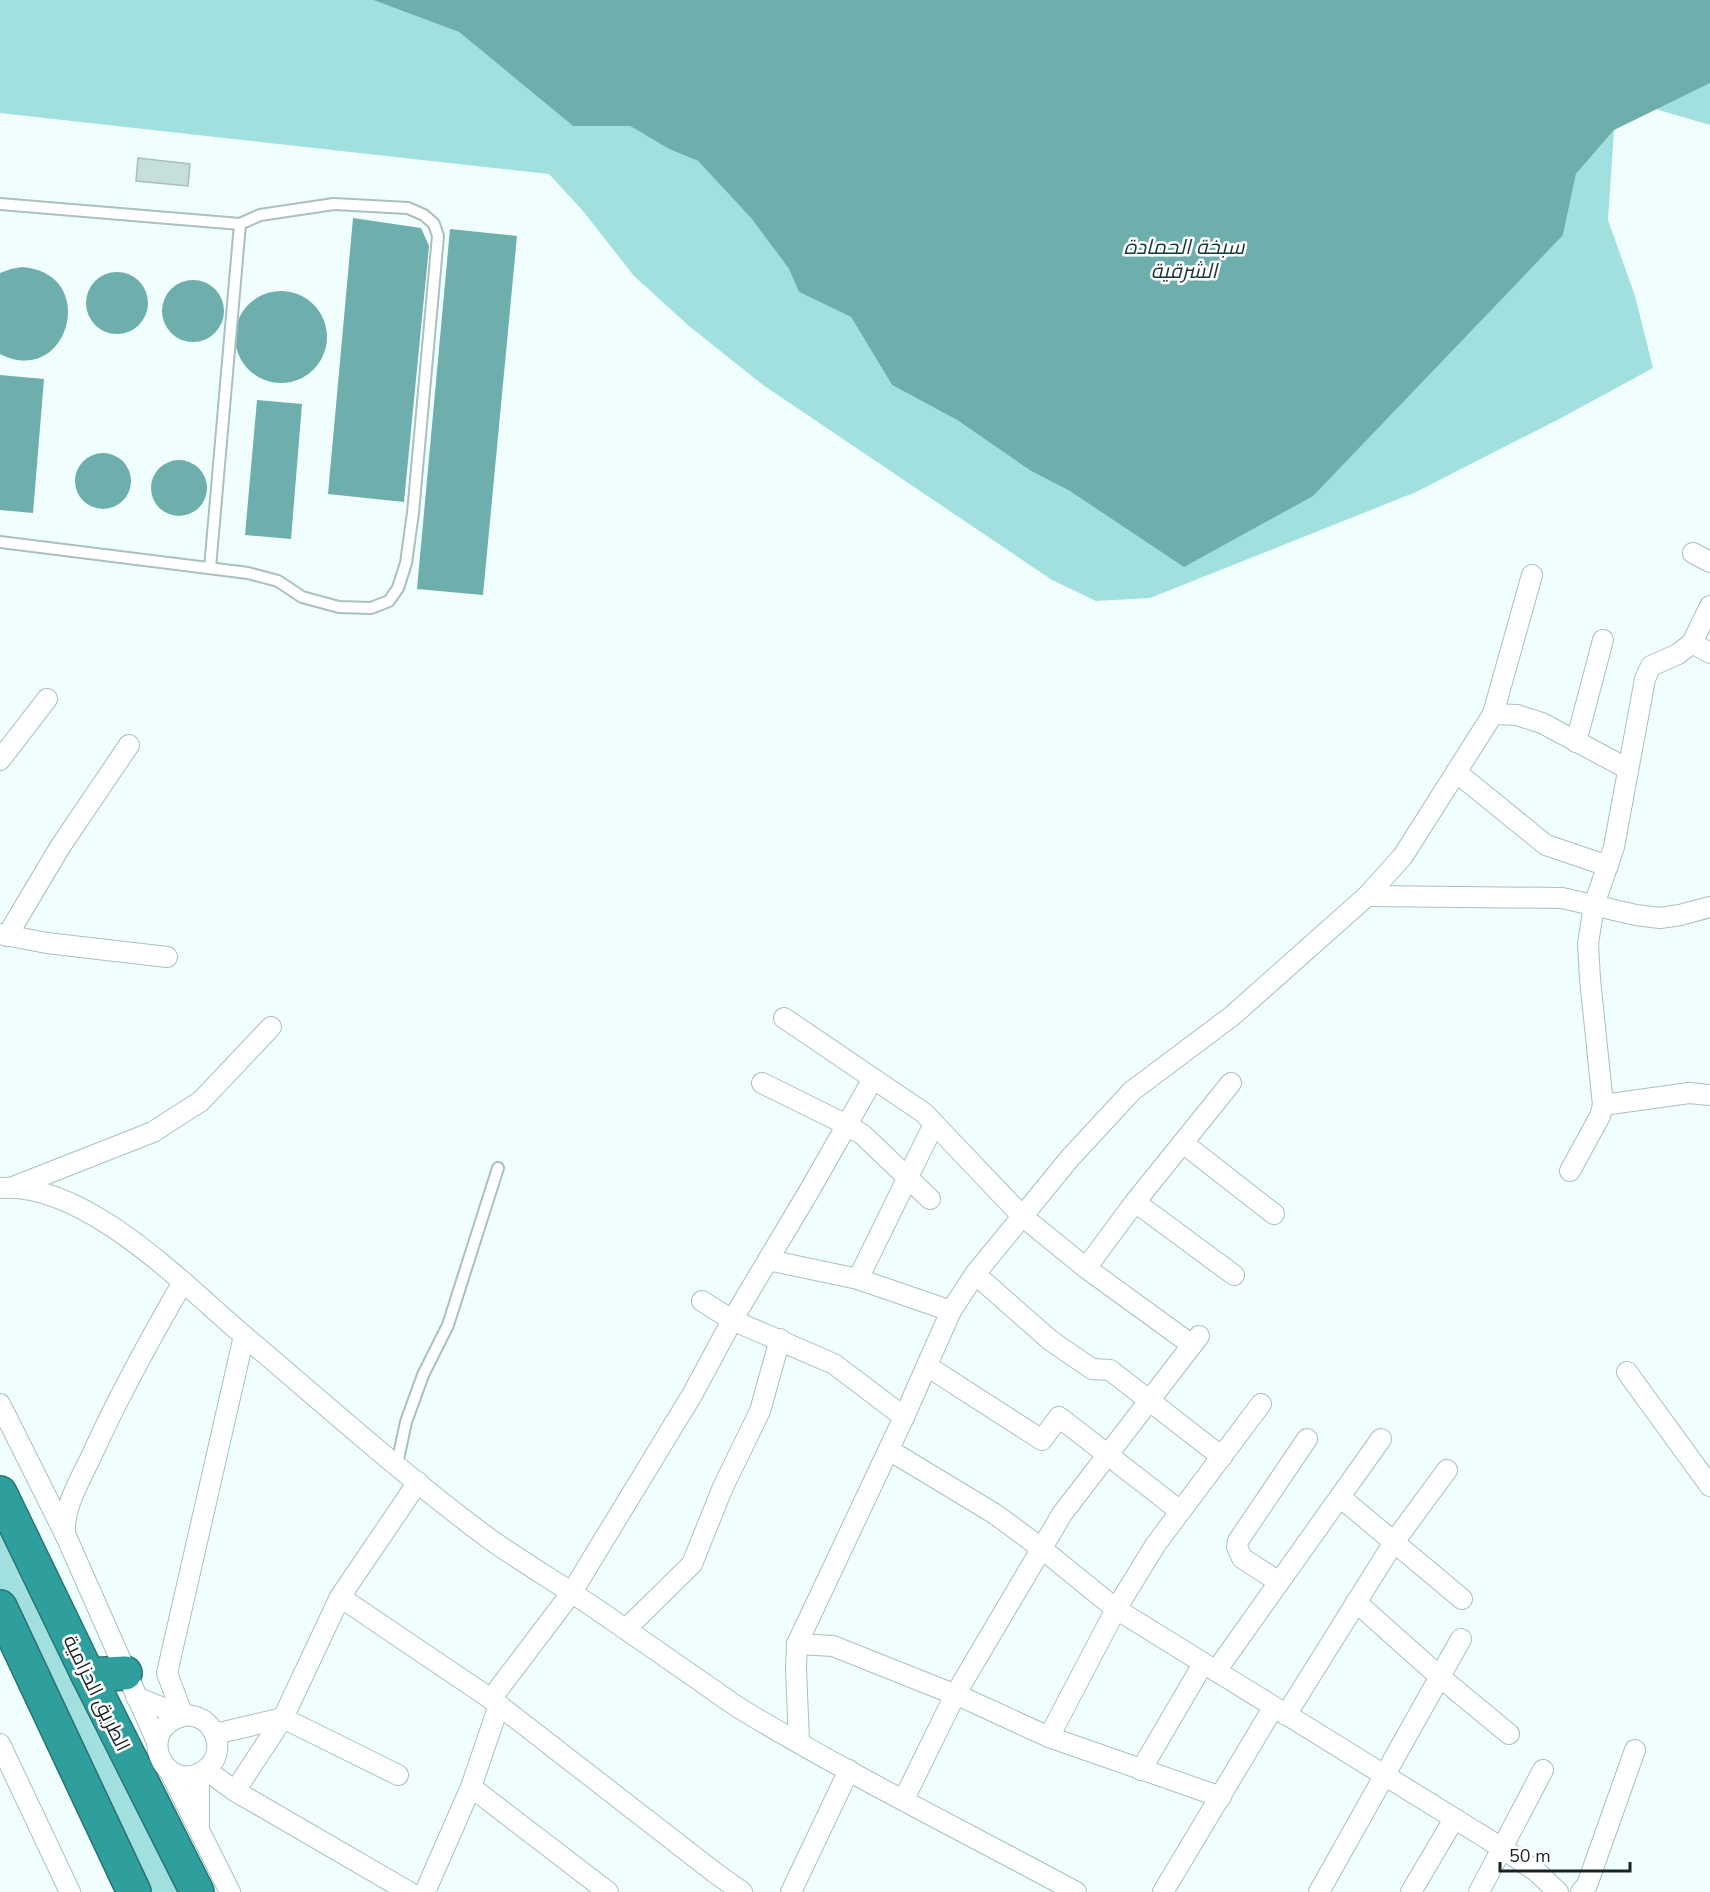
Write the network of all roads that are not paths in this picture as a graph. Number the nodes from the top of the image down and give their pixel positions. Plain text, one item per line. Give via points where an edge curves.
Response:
1 (0, 204) edge
2 (240, 224) junction
3 (0, 542) edge
4 (210, 568) junction
5 (1532, 575) dead end
6 (1710, 606) edge
7 (1603, 640) dead end
8 (1692, 644) junction
9 (1710, 653) edge
10 (47, 699) dead end
11 (1493, 714) junction
12 (1576, 742) junction
13 (129, 746) dead end
14 (0, 760) edge
15 (1628, 769) junction
16 (1456, 772) junction
17 (1608, 866) junction
18 (1367, 896) junction
19 (1594, 905) junction
20 (1710, 907) edge
21 (4, 935) edge
22 (167, 957) dead end
23 (784, 1018) dead end
24 (271, 1027) dead end
25 (873, 1079) junction
26 (762, 1083) dead end
27 (1231, 1083) dead end
28 (1710, 1095) edge
29 (1603, 1105) junction
30 (934, 1124) junction
31 (847, 1125) junction
32 (1183, 1143) junction
33 (498, 1168) dead end
34 (1570, 1171) dead end
35 (907, 1178) junction
36 (6, 1188) edge
37 (930, 1199) dead end
38 (1135, 1202) junction
39 (1274, 1214) dead end
40 (1022, 1215) junction
41 (768, 1260) junction
42 (1086, 1268) junction
43 (975, 1274) junction
44 (1234, 1275) dead end
45 (858, 1279) junction
46 (183, 1282) junction
47 (702, 1301) dead end
48 (951, 1311) junction
49 (732, 1320) junction
50 (244, 1336) junction
51 (780, 1339) junction
52 (927, 1366) junction
53 (1627, 1372) dead end
54 (1149, 1401) junction
55 (0, 1404) edge
56 (1262, 1404) dead end
57 (904, 1417) junction
58 (1307, 1439) dead end
59 (1381, 1439) dead end
60 (889, 1450) junction
61 (1107, 1455) junction
62 (1222, 1457) junction
63 (397, 1464) junction
64 (1447, 1470) dead end
65 (418, 1482) junction
66 (1710, 1486) edge
67 (0, 1494) edge
68 (1340, 1497) junction
69 (1180, 1511) junction
70 (65, 1534) junction
71 (1394, 1542) junction
72 (1041, 1548) junction
73 (1280, 1582) junction
74 (572, 1592) junction
75 (340, 1598) junction
76 (1462, 1599) dead end
77 (1356, 1602) junction
78 (0, 1607) edge
79 (1116, 1609) junction
80 (626, 1629) junction
81 (1461, 1639) dead end
82 (797, 1644) junction
83 (1209, 1668) junction
84 (88, 1675) junction
85 (1440, 1677) junction
86 (131, 1685) junction
87 (955, 1695) junction
88 (495, 1702) junction
89 (1279, 1711) junction
90 (183, 1716) junction
91 (282, 1718) junction
92 (215, 1734) junction
93 (1509, 1734) dead end
94 (1049, 1737) junction
95 (157, 1742) junction
96 (799, 1742) junction
97 (0, 1744) edge
98 (1635, 1750) dead end
99 (169, 1770) junction
100 (849, 1770) junction
101 (1141, 1770) junction
102 (1543, 1770) dead end
103 (202, 1772) junction
104 (398, 1774) dead end
105 (1385, 1776) junction
106 (471, 1787) junction
107 (235, 1791) junction
108 (1221, 1797) junction
109 (904, 1799) junction
110 (1454, 1819) junction
111 (199, 1827) junction
112 (1502, 1848) junction
113 (388, 1887) edge
114 (70, 1892) edge
115 (134, 1892) edge
116 (197, 1892) edge
117 (230, 1892) edge
118 (409, 1892) edge
119 (425, 1892) edge
120 (608, 1892) edge
121 (742, 1892) edge
122 (791, 1892) edge
123 (1076, 1892) edge
124 (1163, 1892) edge
125 (1318, 1892) edge
126 (1411, 1892) edge
127 (1479, 1892) edge
128 (1558, 1892) edge
129 (1581, 1892) edge

1 - 2 lane
2 - 4 lane
2 - 4 lane via 260,215 334,204 408,208 434,224 438,236 413,513 398,588 389,601 371,608 339,607 302,597 278,581
3 - 4 lane
5 - 11 street
6 - 8 street
7 - 12 street
8 - 9 street
8 - 15 street via 1651,666 1645,679
10 - 14 street
11 - 12 street via 1517,715 1542,723
11 - 16 street
12 - 15 street
13 - 21 street
15 - 17 street
16 - 17 street via 1546,845
16 - 18 street via 1403,856
17 - 19 street
18 - 19 street via 1562,898
18 - 40 street via 1232,1016 1132,1091
19 - 20 street via 1660,918
19 - 29 street via 1588,944
21 - 22 street
23 - 25 street
24 - 36 street via 201,1101 153,1132
25 - 30 street
25 - 31 street
26 - 31 street
27 - 32 street
28 - 29 street via 1689,1093
29 - 34 street
30 - 35 street
30 - 40 street
31 - 35 street via 863,1135
31 - 41 street
32 - 38 street
32 - 39 street
33 - 63 lane via 448,1325 423,1375 406,1422
35 - 37 street
35 - 45 street
36 - 46 street via 36,1191 80,1208 116,1230
38 - 42 street
38 - 44 street
40 - 42 street
40 - 43 street
41 - 45 street
41 - 49 street
42 - 54 street via 1196,1341
43 - 48 street
43 - 54 street via 1050,1340 1092,1369 1110,1370
45 - 48 street
46 - 50 street
46 - 70 street via 107,1422 74,1494 64,1524
47 - 49 street
48 - 52 street
49 - 51 street
49 - 74 street via 692,1395
50 - 63 street
50 - 90 street via 167,1673
51 - 57 street via 834,1364
51 - 80 street via 760,1411 692,1564
52 - 57 street
52 - 61 street via 1042,1440 1059,1417
53 - 66 street
54 - 61 street
54 - 62 street
55 - 70 street
56 - 62 street
57 - 60 street
58 - 73 street via 1238,1541 1242,1558
59 - 68 street
60 - 72 street via 995,1514
60 - 82 street
61 - 69 street
61 - 72 street
62 - 69 street
63 - 65 street
64 - 71 street
65 - 74 street via 493,1541
65 - 75 street
67 - 84 highway, الطريق الحزامية
68 - 71 street
68 - 73 street
69 - 79 street
70 - 86 street
71 - 76 street
71 - 77 street
72 - 79 street
72 - 87 street
73 - 83 street
74 - 80 street
74 - 88 street
75 - 88 street
75 - 91 street
77 - 85 street
77 - 89 street
78 - 115 highway
79 - 83 street
79 - 94 street
80 - 96 street via 742,1710
81 - 85 street
82 - 87 street via 833,1646
82 - 96 street
83 - 89 street
83 - 101 street
84 - 86 highway
84 - 116 highway, الطريق الحزامية
85 - 93 street
85 - 105 street
86 - 90 street
86 - 95 street
87 - 94 street
87 - 109 street
88 - 106 street
88 - 121 street
89 - 105 street
89 - 108 street
90 - 92 street via 198,1718
90 - 95 street via 163,1728
91 - 92 street
91 - 104 street
91 - 107 street
92 - 103 street via 217,1749 212,1764
94 - 101 street
95 - 99 street via 159,1758
96 - 100 street
97 - 114 street
98 - 129 street via 1587,1885
99 - 103 street via 184,1776
99 - 111 street
100 - 109 street
100 - 122 street
101 - 108 street
102 - 112 street
103 - 107 street
103 - 111 street
105 - 110 street
105 - 125 street
106 - 119 street
106 - 120 street
107 - 113 street
108 - 124 street
109 - 123 street
110 - 112 street
110 - 126 street
111 - 117 street
112 - 127 street
112 - 128 street
113 - 118 street

